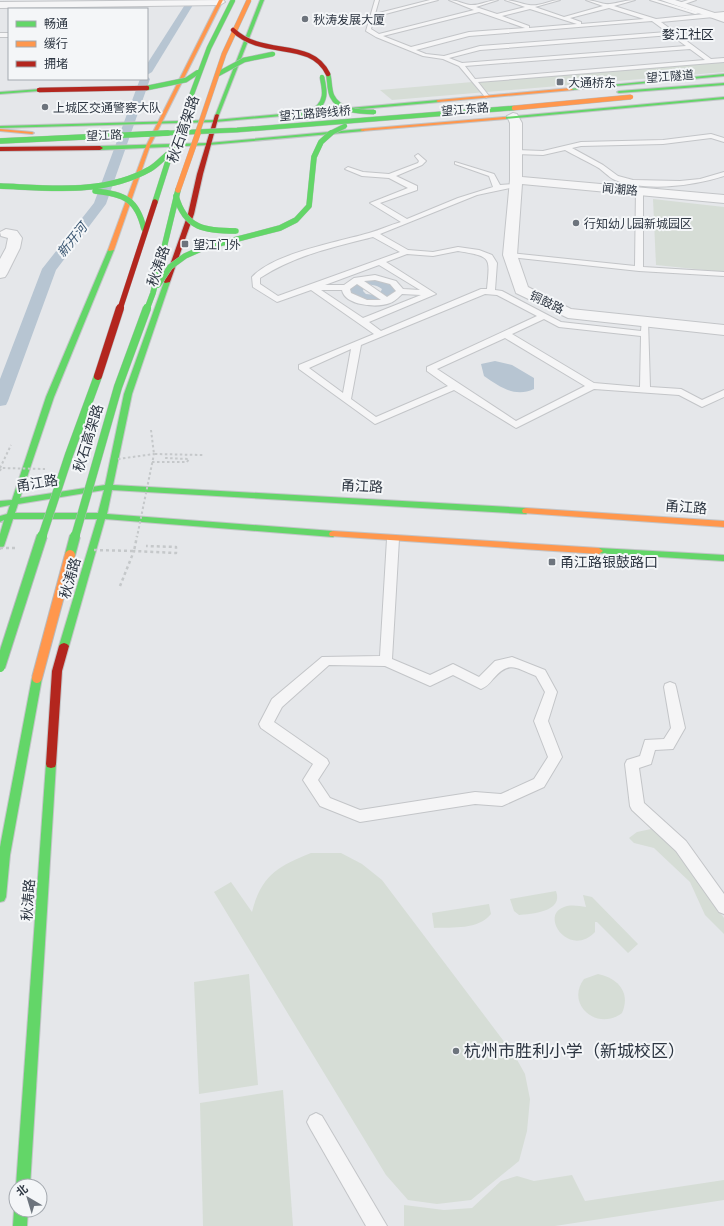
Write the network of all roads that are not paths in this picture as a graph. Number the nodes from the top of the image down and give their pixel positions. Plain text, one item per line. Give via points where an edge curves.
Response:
1 (233, 0) edge
2 (249, 0) edge
3 (262, 0) edge
4 (377, 0) edge
5 (436, 0) edge
6 (451, 0) edge
7 (496, 0) edge
8 (507, 0) edge
9 (558, 0) edge
10 (588, 0) edge
11 (633, 0) edge
12 (652, 0) edge
13 (666, 0) edge
14 (694, 0) edge
15 (220, 1) edge
16 (679, 4) junction
17 (4, 5) edge
18 (609, 6) junction
19 (470, 7) junction
20 (530, 7) junction
21 (479, 10) junction
22 (724, 14) edge
23 (712, 15) junction
24 (373, 16) junction
25 (497, 16) junction
26 (565, 18) junction
27 (724, 19) edge
28 (654, 20) junction
29 (585, 24) junction
30 (559, 26) junction
31 (532, 28) junction
32 (233, 30) junction
33 (564, 31) dead end
34 (479, 33) junction
35 (672, 33) junction
36 (378, 36) junction
37 (569, 36) dead end
38 (484, 38) dead end
39 (574, 40) junction
40 (585, 40) junction
41 (489, 42) dead end
42 (543, 43) junction
43 (590, 44) dead end
44 (495, 46) junction
45 (691, 47) junction
46 (412, 49) junction
47 (596, 49) dead end
48 (613, 53) junction
49 (601, 54) junction
50 (444, 58) junction
51 (543, 58) junction
52 (556, 58) junction
53 (618, 58) dead end
54 (724, 60) edge
55 (710, 61) junction
56 (624, 63) dead end
57 (548, 64) dead end
58 (461, 65) junction
59 (629, 68) junction
60 (554, 69) dead end
61 (198, 72) junction
62 (218, 74) junction
63 (559, 74) junction
64 (724, 75) edge
65 (473, 81) junction
66 (724, 84) edge
67 (724, 89) edge
68 (619, 92) joint
69 (0, 95) edge
70 (486, 96) junction
71 (635, 97) junction
72 (724, 97) edge
73 (418, 110) junction
74 (513, 116) junction
75 (182, 117) junction
76 (372, 120) junction
77 (216, 121) junction
78 (266, 123) junction
79 (159, 124) junction
80 (0, 127) edge
81 (0, 130) edge
82 (219, 132) junction
83 (32, 133) junction
84 (0, 134) edge
85 (724, 140) edge
86 (0, 141) edge
87 (208, 144) junction
88 (148, 146) junction
89 (566, 148) junction
90 (0, 149) edge
91 (170, 152) junction
92 (516, 152) junction
93 (418, 156) dead end
94 (457, 163) dead end
95 (348, 170) dead end
96 (724, 174) edge
97 (390, 176) junction
98 (515, 183) junction
99 (0, 186) edge
100 (631, 187) junction
101 (497, 188) junction
102 (0, 190) edge
103 (176, 196) junction
104 (724, 199) edge
105 (407, 222) junction
106 (144, 229) junction
107 (6, 233) dead end
108 (374, 234) junction
109 (406, 252) junction
110 (510, 255) junction
111 (380, 262) junction
112 (639, 269) junction
113 (0, 274) edge
114 (724, 274) edge
115 (357, 280) junction
116 (312, 287) junction
117 (346, 288) junction
118 (400, 291) junction
119 (491, 292) junction
120 (153, 293) junction
121 (432, 294) junction
122 (388, 301) junction
123 (544, 316) junction
124 (362, 322) junction
125 (645, 328) junction
126 (724, 330) edge
127 (380, 334) junction
128 (505, 334) junction
129 (357, 344) junction
130 (455, 386) junction
131 (592, 386) junction
132 (645, 390) junction
133 (724, 393) edge
134 (346, 399) junction
135 (108, 487) junction
136 (15, 500) junction
137 (0, 504) edge
138 (10, 516) junction
139 (102, 516) junction
140 (0, 519) edge
141 (724, 524) edge
142 (392, 539) junction
143 (0, 546) edge
144 (724, 558) edge
145 (386, 661) junction
146 (0, 666) edge
147 (670, 687) dead end
148 (0, 897) edge
149 (724, 907) edge
150 (316, 1122) dead end
151 (24, 1178) edge
152 (377, 1226) edge

1 - 61 main road, 秋石高架路, bridge via 215,31
2 - 32 main road, 秋石高架路, bridge
3 - 77 main road, 秋涛路
4 - 24 lane
5 - 24 lane
6 - 19 lane
7 - 19 lane
8 - 20 lane
9 - 20 lane
10 - 18 lane
11 - 18 lane
12 - 23 lane via 690,12
13 - 16 street
14 - 16 lane
15 - 17 street
15 - 79 main road
16 - 23 street
18 - 26 lane
18 - 28 lane
19 - 21 lane
20 - 25 lane
20 - 26 lane
21 - 25 lane
21 - 36 lane
22 - 23 lane
23 - 27 street
23 - 28 lane
24 - 36 lane via 368,30
25 - 31 lane
26 - 29 lane
28 - 29 lane
28 - 35 lane
29 - 30 lane
30 - 31 lane
30 - 33 lane
31 - 34 lane
32 - 62 main road, 秋石高架路, bridge
32 - 73 main road, bridge via 244,41 259,47 322,60 326,65 332,98 344,107 360,112
34 - 38 lane
34 - 46 lane
35 - 40 lane
35 - 45 lane
36 - 46 lane
37 - 39 lane
39 - 40 lane
39 - 42 lane
40 - 43 lane
41 - 44 lane
42 - 44 lane
42 - 52 lane
44 - 50 lane
45 - 48 lane
45 - 55 lane
46 - 50 lane
47 - 49 lane
48 - 49 lane
48 - 53 lane
49 - 52 lane
50 - 58 lane
51 - 52 lane
51 - 57 lane
51 - 58 lane
54 - 55 lane
55 - 59 lane
56 - 59 lane
58 - 65 lane
59 - 63 lane
60 - 63 lane
61 - 69 main road, bridge via 184,82 158,88 28,90
61 - 75 main road, 秋石高架路, bridge
62 - 78 main road, bridge via 232,63 265,54 295,54 309,58 321,66 324,97 320,105 304,114
62 - 103 main road, 秋石高架路, bridge via 204,108
63 - 65 lane
64 - 70 main road, 望江东路
65 - 70 lane
66 - 68 main road, 望江隧道
67 - 71 main road, 望江隧道
68 - 73 main road, 望江路跨线桥
69 - 75 main road, bridge via 127,92 159,96 174,104
70 - 77 main road, 望江东路
71 - 72 main road
71 - 76 main road, 望江路跨线桥, bridge
72 - 74 main road, 望江东路
73 - 78 main road, 望江路跨线桥, bridge
74 - 87 main road, 望江东路
74 - 92 street, 铜鼓路 via 516,123
75 - 91 main road, 秋石高架路, bridge
76 - 82 main road, 望江路跨线桥, bridge
76 - 120 main road, bridge via 341,128 318,143 315,152 312,199 308,208 300,215 273,230 222,241 191,252 169,268
77 - 79 main road, 望江路
77 - 87 main road, 秋涛路
78 - 83 main road, 望江路跨线桥, bridge
79 - 80 main road, 望江路
79 - 88 main road
81 - 83 main road
82 - 86 main road, 望江路跨线桥, bridge via 106,139
82 - 103 main road, bridge via 275,135 293,140 303,148 302,198 299,207 292,215 274,224 239,231 210,230 196,226 183,217 179,213
83 - 84 main road, 望江路跨线桥
85 - 89 lane via 711,136 663,142 581,144
87 - 88 main road, 望江路
87 - 135 main road, 秋涛路 via 191,214 128,394
88 - 90 main road, 望江路
88 - 136 main road via 94,296 50,397
89 - 92 lane via 543,153
89 - 100 lane via 601,166
91 - 99 main road, bridge via 156,166 124,181 80,186
91 - 106 main road, 秋石高架路, bridge
92 - 98 street, 铜鼓路
93 - 97 lane via 423,161 420,164
94 - 101 lane via 492,175
95 - 97 lane
96 - 100 lane via 701,181
97 - 105 lane via 414,188 374,203
98 - 100 street, 闻潮路
98 - 101 lane
98 - 110 street, 铜鼓路
100 - 104 street, 闻潮路
100 - 112 lane
101 - 105 lane
102 - 106 main road, bridge via 83,190 114,193 135,203 140,210
103 - 120 main road, 秋石高架路, bridge
105 - 108 lane
106 - 146 main road, 秋石高架路, bridge via 95,385 69,454
107 - 113 street via 12,234 15,238 14,248
108 - 109 lane
108 - 116 lane via 302,255 266,270 256,277 256,285 277,299
109 - 111 lane
109 - 119 lane via 433,254 458,249 489,257 493,262
110 - 112 lane
110 - 125 street, 铜鼓路 via 521,290 568,313
111 - 116 lane
111 - 121 lane
112 - 114 lane
115 - 117 lane
115 - 118 lane via 387,280 398,286
115 - 122 lane
116 - 117 lane
116 - 124 lane
117 - 122 lane via 347,294 359,302
118 - 121 lane
118 - 122 lane
119 - 123 lane via 499,293
119 - 127 lane via 484,291
120 - 148 main road, 秋石高架路, bridge via 118,387 99,449 37,678 4,855
121 - 124 lane
123 - 125 lane via 559,324
123 - 128 lane
124 - 127 lane
125 - 126 street, 铜鼓路
125 - 132 lane
127 - 129 lane
128 - 130 lane via 430,369
128 - 131 lane
129 - 134 lane
129 - 134 lane via 302,367
130 - 131 lane via 516,425
130 - 134 lane via 375,420
131 - 132 lane
132 - 133 lane via 681,392 702,404
135 - 136 main road, 甬江路
135 - 139 main road, 秋涛路
135 - 141 main road, 甬江路 via 414,503
136 - 137 main road, 甬江路
136 - 138 main road
138 - 139 main road
138 - 140 main road
138 - 143 main road
139 - 142 main road
139 - 151 main road, 秋涛路 via 57,671
142 - 144 main road
142 - 145 lane
145 - 145 lane via 326,660 277,703 266,724 322,763 310,780 325,802 360,816 475,798 502,800 539,783 555,757 541,721 551,692 541,673 512,662 499,664 480,684 453,669 430,681
147 - 149 lane via 678,728 668,745 650,744 646,760 632,764 637,806 681,846
150 - 152 lane

